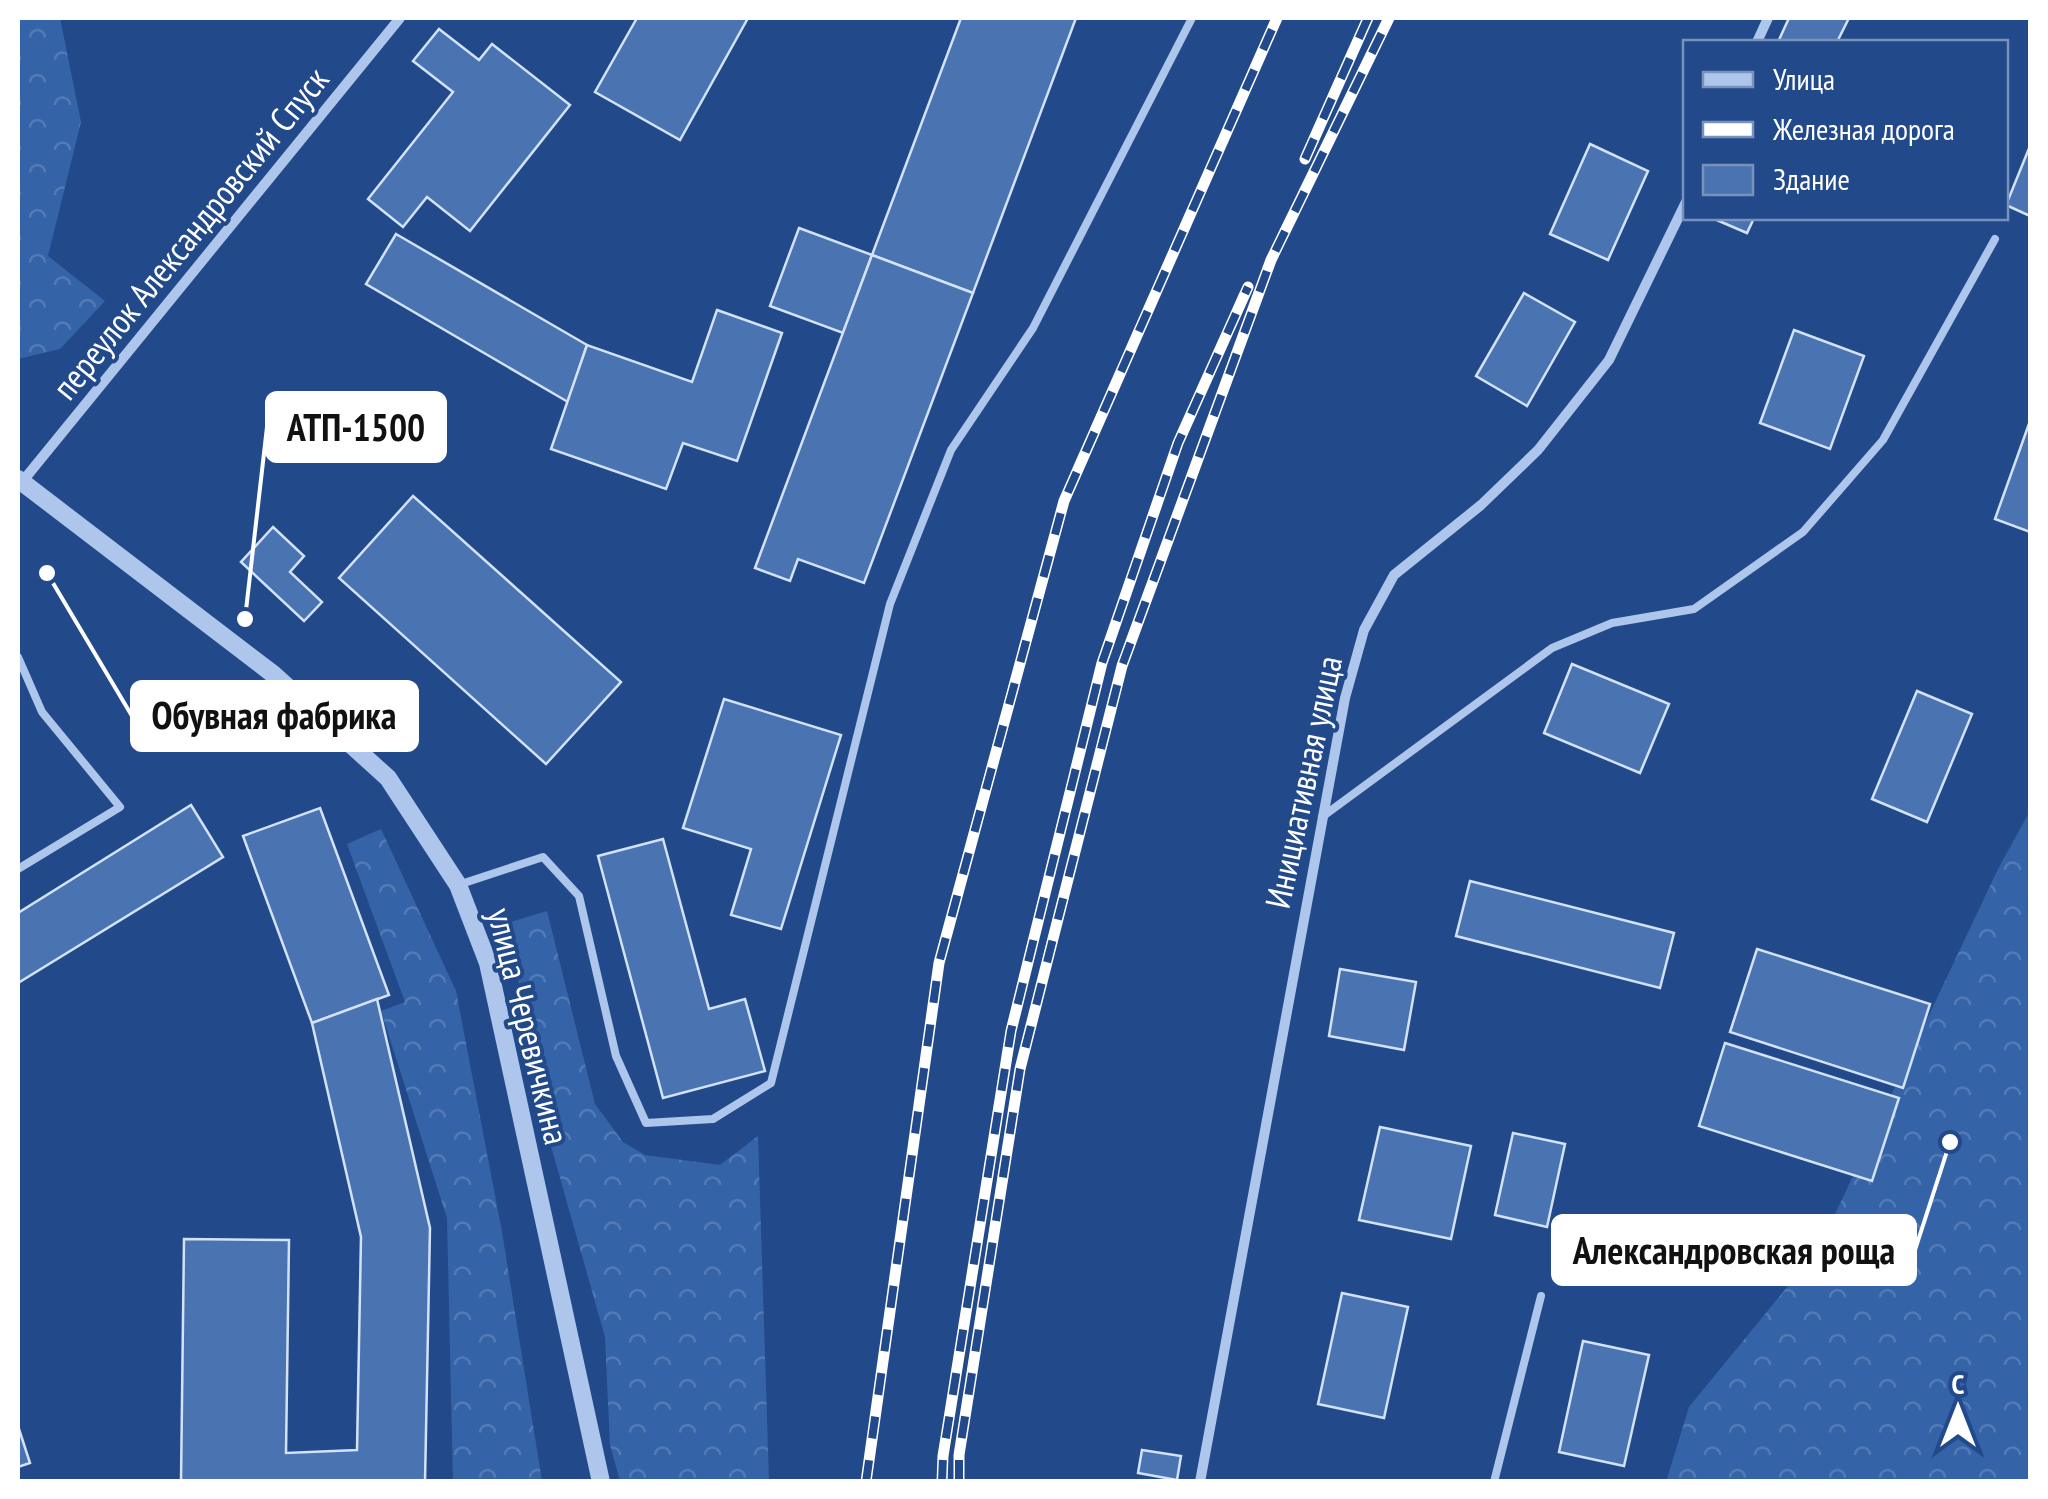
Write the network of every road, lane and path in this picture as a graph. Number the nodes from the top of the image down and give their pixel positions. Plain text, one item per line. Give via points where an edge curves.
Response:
1 (400, 18) edge
2 (1192, 18) edge
3 (1683, 208) edge
4 (1994, 239) dead end
5 (20, 481) edge
6 (18, 657) edge
7 (1322, 817) junction
8 (18, 869) edge
9 (458, 885) junction
10 (1541, 1296) dead end
11 (601, 1482) edge
12 (1200, 1482) edge
13 (1494, 1482) edge

1 - 5 street, переулок Александровский Спуск
2 - 9 lane via 1033,328 951,450 890,604 771,1083 714,1119 646,1123 616,1056 579,896 544,857
3 - 7 street, Инициативная улица via 1610,360 1538,450 1394,574 1364,630
4 - 7 lane via 1883,440 1803,532 1694,608 1612,622 1552,648
5 - 9 street, улица Черевичкина via 273,674 388,778
6 - 8 lane via 42,712 120,807
7 - 12 street, Инициативная улица
9 - 11 street, улица Черевичкина via 488,963
10 - 13 lane

